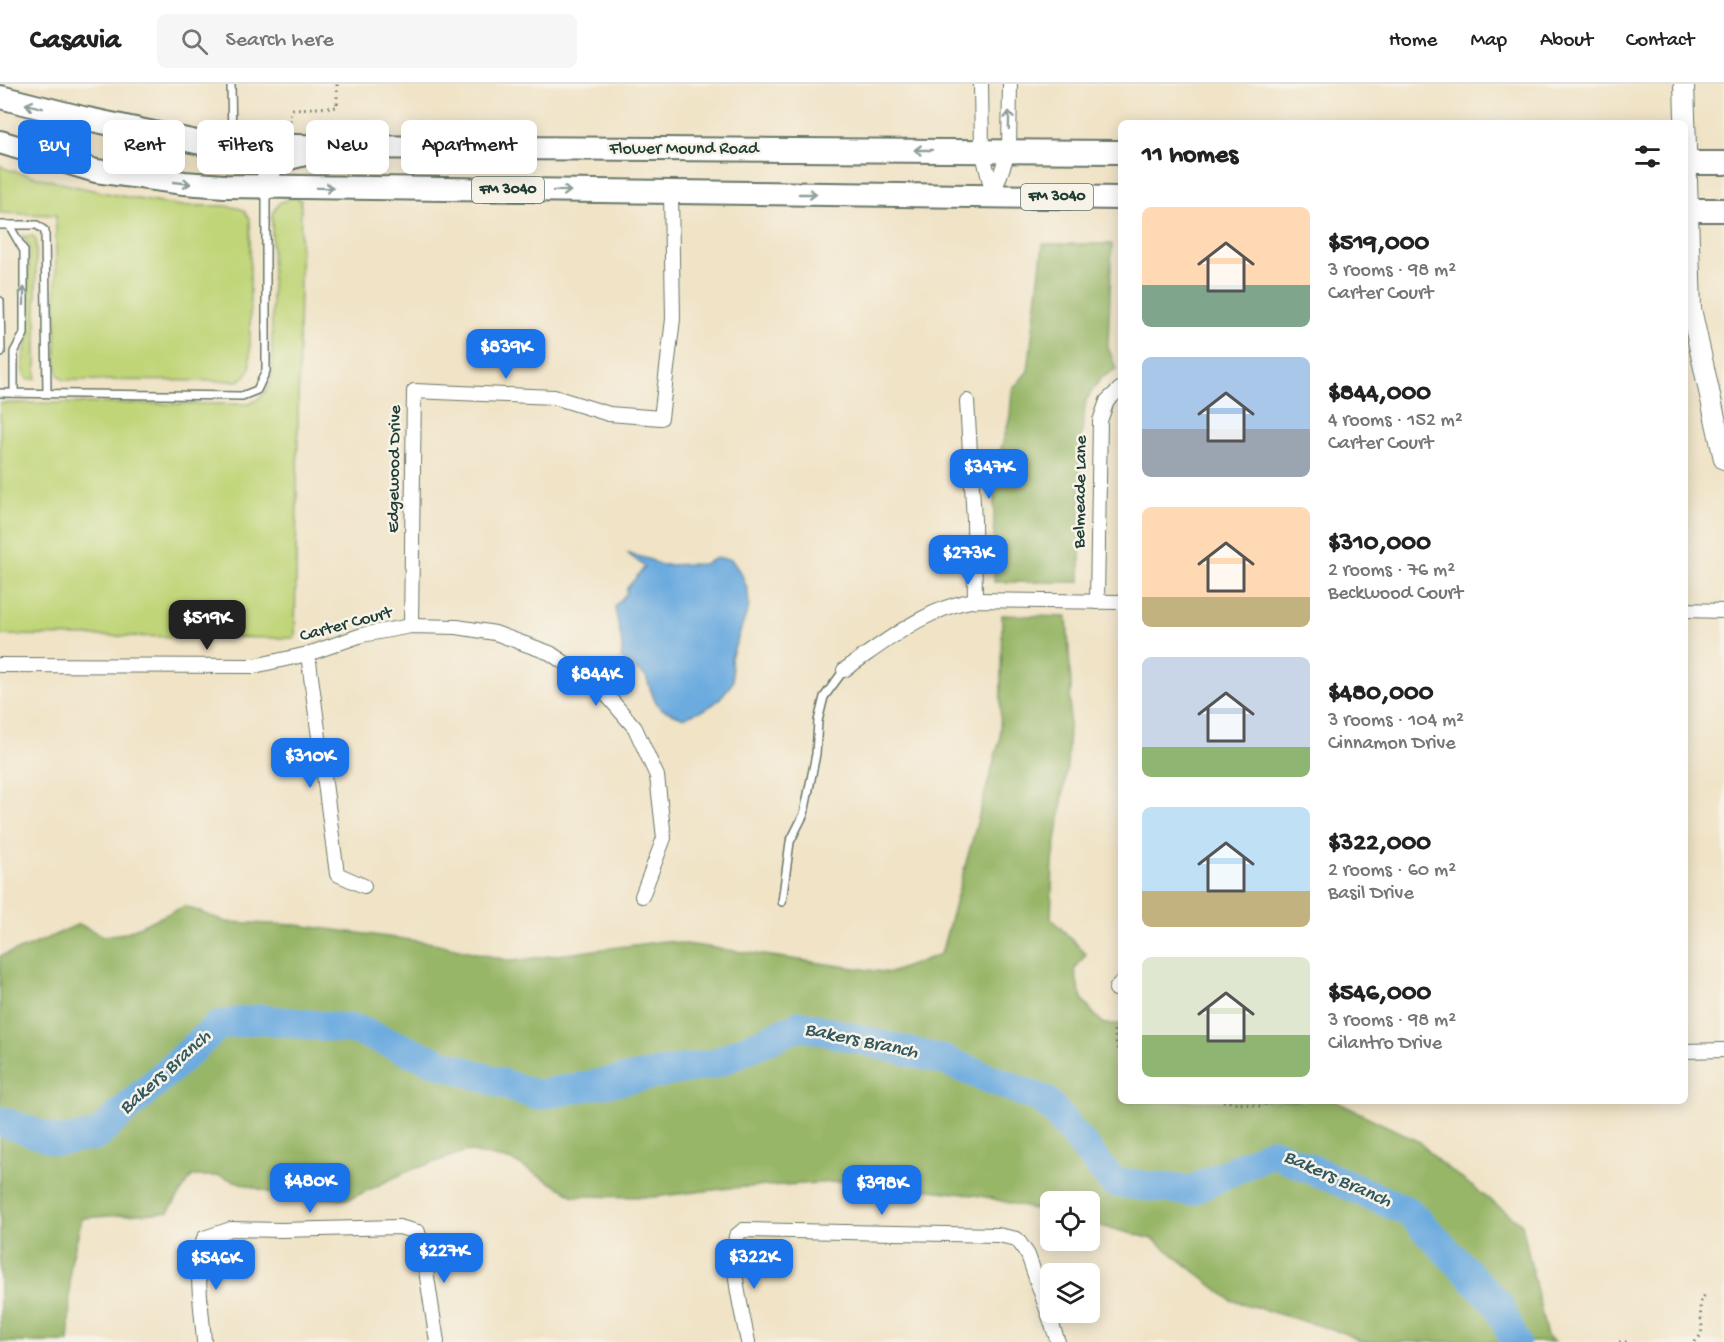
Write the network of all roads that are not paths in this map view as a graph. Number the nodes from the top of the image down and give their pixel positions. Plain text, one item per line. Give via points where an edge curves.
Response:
1 (231, 84) edge
2 (981, 84) edge
3 (1010, 84) edge
4 (1684, 84) edge
5 (0, 97) edge
6 (232, 120) edge
7 (1684, 120) edge
8 (0, 142) edge
9 (197, 142) edge
10 (389, 147) edge
11 (982, 150) junction
12 (1009, 150) junction
13 (1118, 152) edge
14 (306, 153) edge
15 (1688, 163) edge
16 (1724, 163) edge
17 (266, 188) junction
18 (671, 193) junction
19 (993, 195) junction
20 (1118, 198) edge
21 (1688, 210) edge
22 (1724, 210) edge
23 (0, 225) edge
24 (9, 225) junction
25 (1688, 250) edge
26 (0, 301) edge
27 (1, 352) edge
28 (1118, 391) edge
29 (0, 393) edge
30 (14, 393) junction
31 (47, 393) junction
32 (967, 401) dead end
33 (1724, 459) edge
34 (975, 600) junction
35 (1097, 602) junction
36 (1118, 602) edge
37 (1688, 610) edge
38 (1724, 611) edge
39 (411, 626) junction
40 (308, 654) junction
41 (0, 665) edge
42 (844, 670) joint
43 (364, 885) dead end
44 (642, 896) dead end
45 (782, 902) dead end
46 (1724, 1050) edge
47 (1688, 1051) edge
48 (204, 1342) edge
49 (437, 1342) edge
50 (748, 1342) edge
51 (1058, 1342) edge

1 - 6 lane
2 - 11 street
12 -> 3 street
4 - 7 main road
9 -> 5 main road, Flower Mound Road
8 -> 17 main road, FM 3040 via 96,171 184,183
11 -> 10 main road, Flower Mound Road
11 - 12 main road, Flower Mound Road
11 - 19 street
12 - 13 main road, Flower Mound Road
12 - 19 street
14 - 17 main road via 277,161 268,171
15 - 16 main road
17 -> 18 main road, FM 3040
17 - 31 lane via 266,371 257,390 242,396
18 -> 19 main road, FM 3040
18 - 39 street, Edgewood Drive via 673,319 661,418 609,414 555,398 414,391
19 - 20 main road, FM 3040
21 - 22 main road
23 - 24 lane
30 -> 24 lane via 14,352 24,334 24,252
24 - 31 lane via 37,225 45,231
25 - 33 main road via 1691,309
26 - 27 lane
28 - 35 street, Belmeade Lane via 1107,401 1100,421
29 - 30 lane
30 - 31 lane
32 - 34 street
34 - 35 street
34 - 42 street via 920,620
35 - 36 street
37 - 38 street
39 - 40 street, Carter Court via 362,635
39 - 44 street, Carter Court via 495,633 550,653 599,686 635,728 657,776 664,838
40 - 41 street, Carter Court via 254,666
40 - 43 street via 337,874
42 - 45 lane via 824,697 821,708 811,782 804,814 790,842
46 - 47 street
48 - 49 street via 199,1274 204,1238 231,1229 399,1227 418,1232
50 - 51 street via 733,1253 736,1236 743,1230 998,1235 1017,1239 1028,1255

